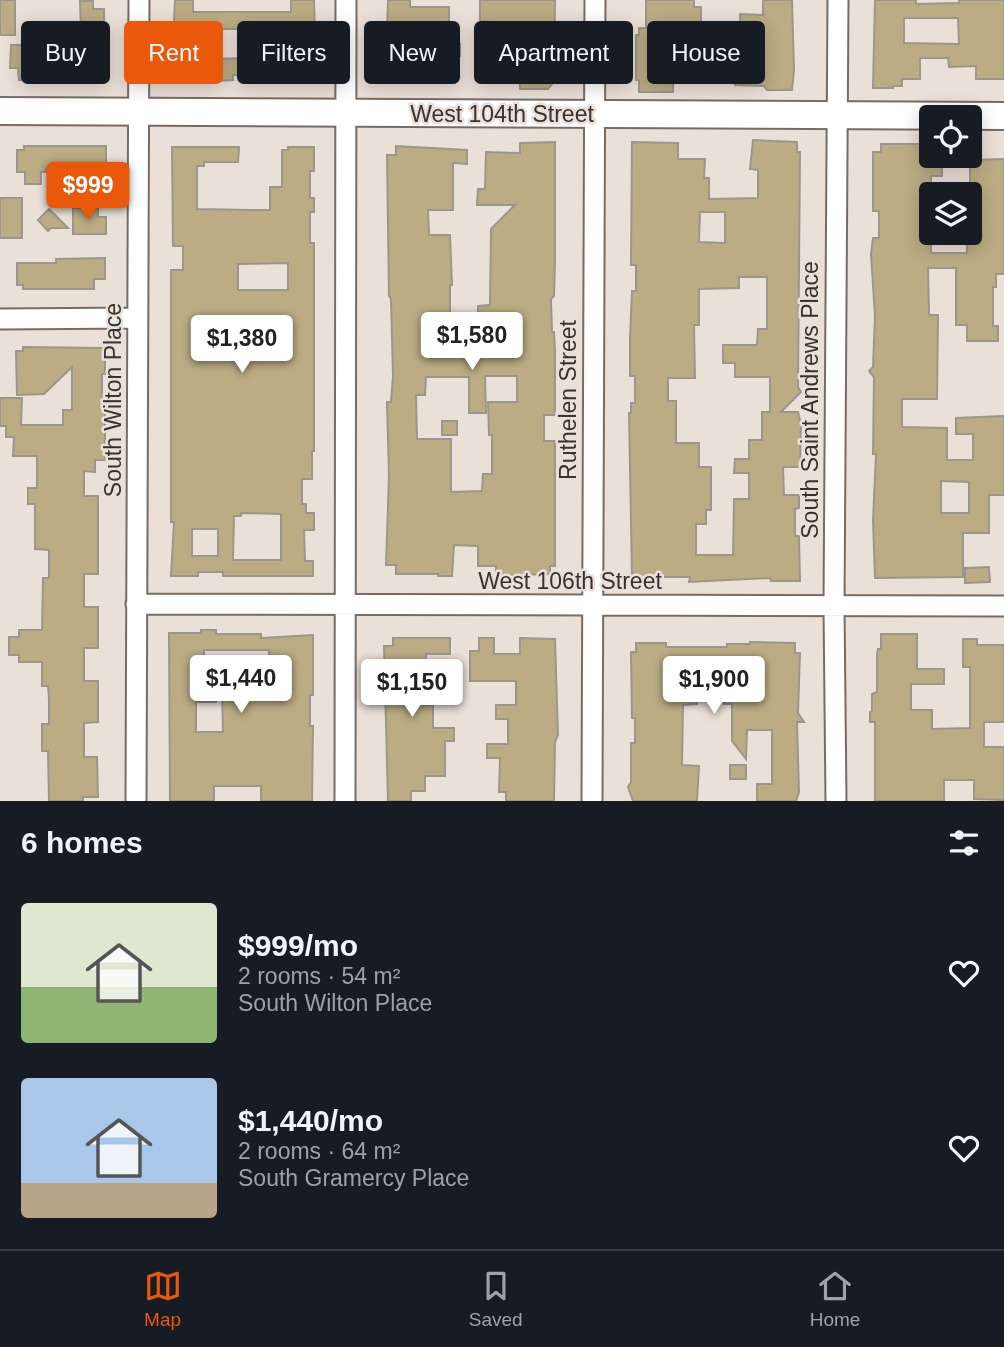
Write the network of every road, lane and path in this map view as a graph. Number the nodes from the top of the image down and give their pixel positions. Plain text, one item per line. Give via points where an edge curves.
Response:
1 (139, 0) edge
2 (345, 0) edge
3 (595, 0) edge
4 (838, 0) edge
5 (0, 111) edge
6 (138, 111) junction
7 (346, 114) junction
8 (594, 115) junction
9 (836, 116) junction
10 (1004, 116) edge
11 (137, 318) junction
12 (0, 319) edge
13 (136, 604) junction
14 (345, 606) junction
15 (592, 606) junction
16 (834, 606) junction
17 (1004, 606) edge
18 (136, 801) edge
19 (345, 801) edge
20 (592, 801) edge
21 (836, 801) edge

1 - 6 street, South Wilton Place
2 - 7 street
3 - 8 street, Ruthelen Street
4 - 9 street, South Saint Andrews Place
5 - 6 street, West 104th Street
6 - 7 street, West 104th Street
6 - 11 street, South Wilton Place
7 - 8 street, West 104th Street
7 - 14 street
8 - 9 street, West 104th Street
8 - 15 street, Ruthelen Street
9 - 10 street, West 104th Street
9 - 16 street, South Saint Andrews Place
11 - 12 street
11 - 13 street, South Wilton Place
13 - 14 street, West 106th Street
13 - 18 street, South Wilton Place
14 - 15 street, West 106th Street
14 - 19 street
15 - 16 street, West 106th Street
15 - 20 street, Ruthelen Street
16 - 17 street, West 106th Street
16 - 21 street, South Saint Andrews Place

